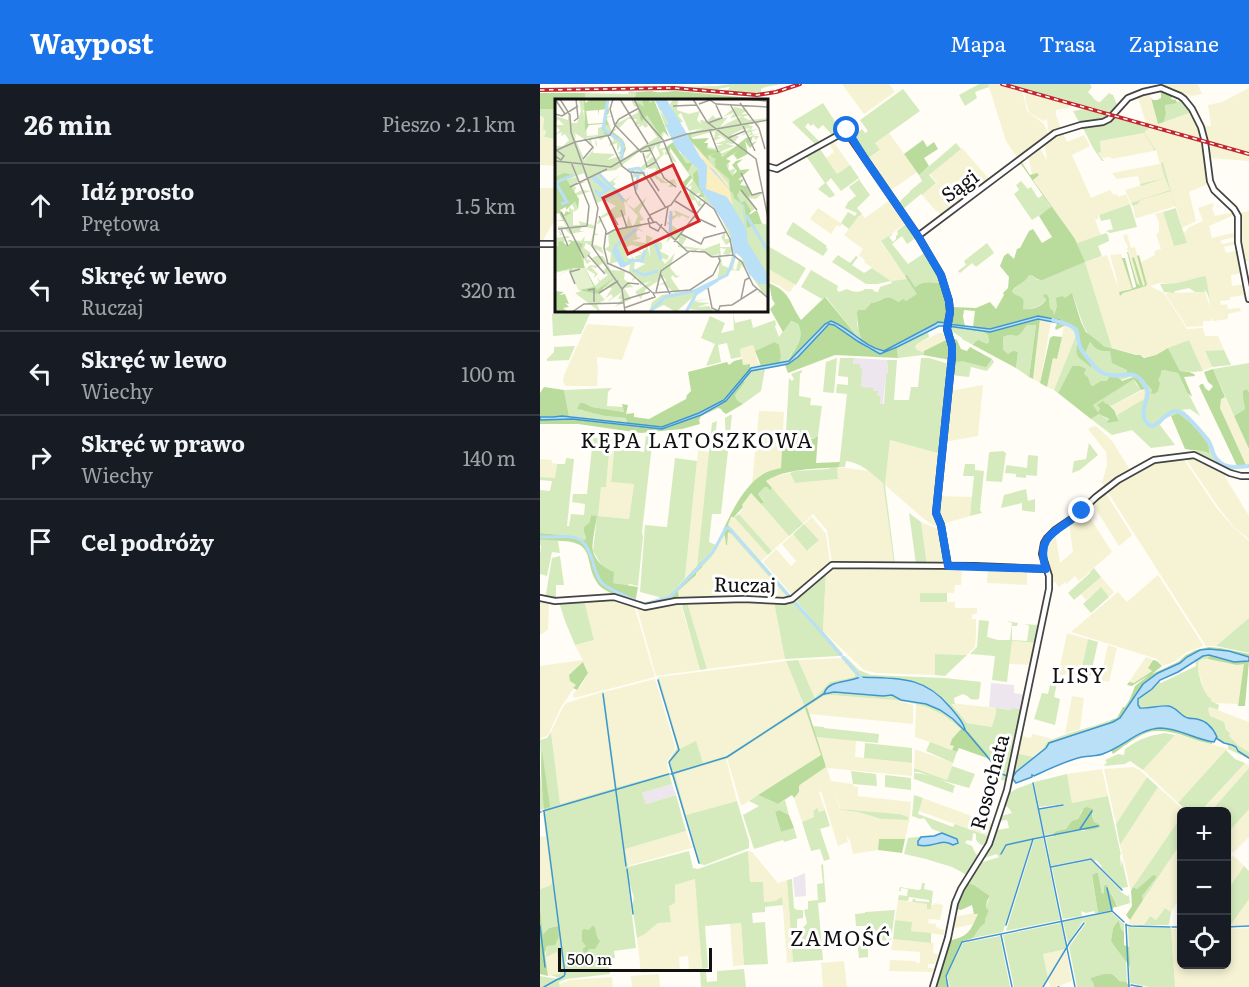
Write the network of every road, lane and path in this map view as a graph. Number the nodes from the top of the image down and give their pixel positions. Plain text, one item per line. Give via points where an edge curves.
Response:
1 (768, 166) edge
2 (918, 236) junction
3 (1249, 299) edge
4 (1249, 476) edge
5 (948, 566) junction
6 (1046, 569) junction
7 (540, 598) edge
8 (933, 987) edge

1 - 2 street via 777,166 844,131
2 - 3 street, Sągi via 1055,133 1103,122 1128,98 1161,88 1187,102 1201,127 1210,181 1238,216 1238,242
2 - 5 street via 941,275 949,301 947,334 952,356 936,513
4 - 6 street via 1228,472 1194,455 1154,460 1118,480 1047,538 1043,550
5 - 6 street, Ruczaj
5 - 7 street, Ruczaj via 832,565 792,599 784,601 676,601 645,607 614,597 555,601
6 - 8 street, Rosochata via 1049,589 1010,777 989,844 955,903

